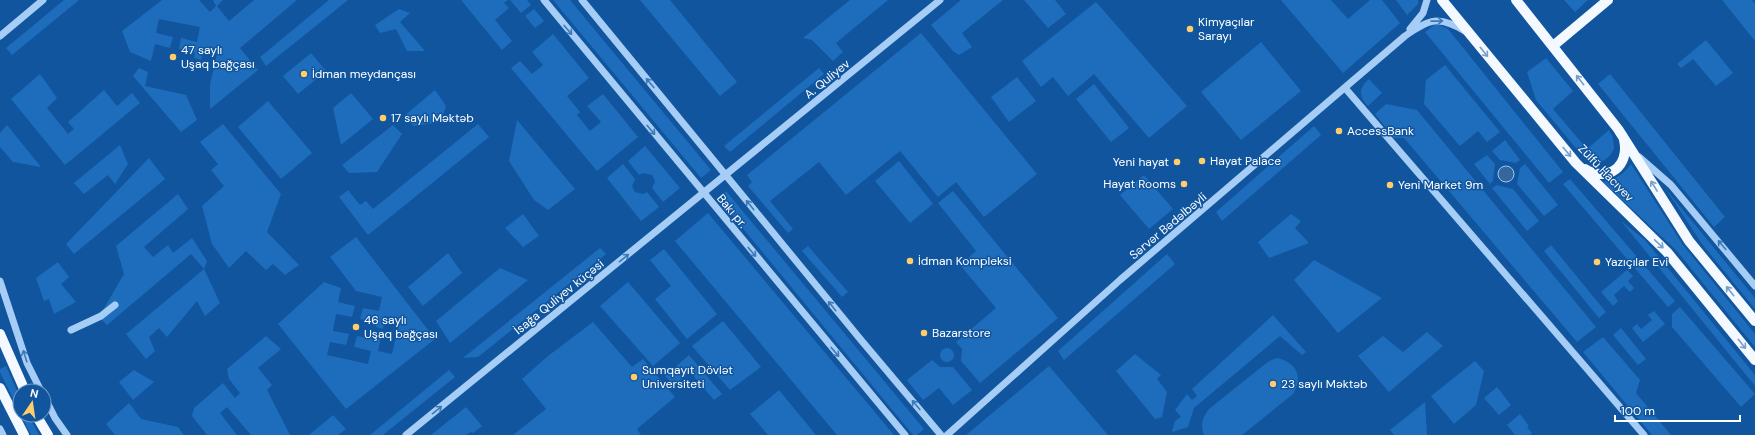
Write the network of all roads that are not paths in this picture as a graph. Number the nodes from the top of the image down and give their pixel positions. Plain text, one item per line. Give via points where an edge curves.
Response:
1 (43, 0) edge
2 (544, 0) edge
3 (582, 0) edge
4 (940, 0) edge
5 (1427, 0) edge
6 (1442, 0) edge
7 (1516, 0) edge
8 (1608, 0) edge
9 (1470, 34) junction
10 (0, 36) edge
11 (1405, 36) junction
12 (1553, 46) junction
13 (1345, 88) junction
14 (1618, 129) junction
15 (1635, 154) junction
16 (1578, 165) junction
17 (726, 174) junction
18 (703, 192) junction
19 (0, 281) edge
20 (1755, 286) edge
21 (115, 305) dead end
22 (1755, 321) edge
23 (71, 330) dead end
24 (0, 334) edge
25 (1755, 360) edge
26 (21, 383) edge
27 (38, 383) edge
28 (0, 388) edge
29 (52, 412) edge
30 (41, 423) edge
31 (0, 429) edge
32 (3, 435) edge
33 (24, 435) edge
34 (48, 435) edge
35 (67, 435) edge
36 (406, 435) edge
37 (905, 435) edge
38 (941, 435) edge
39 (947, 435) edge
40 (1644, 435) edge

1 - 10 street
2 -> 18 street, Bakı pr.
17 -> 3 street, Bakı pr.
4 - 17 street, A. Quliyev
5 - 11 street via 1423,13
6 - 9 main road, Zülfü Hacıyev
7 - 12 main road
8 - 12 main road
11 -> 9 street via 1423,24 1437,20 1453,24
9 -> 16 main road, Zülfü Hacıyev
11 - 13 street, Sərvər Bədəlbəyli
14 -> 12 main road
13 - 39 street, Sərvər Bədəlbəyli via 1120,280
13 - 40 street
14 - 15 main road
14 - 16 main road via 1626,153 1621,165 1614,171 1594,174
20 -> 15 street via 1671,185
22 -> 15 main road via 1689,241
16 -> 25 main road, Zülfü Hacıyev via 1667,252
17 - 18 street, İsağa Quliyev küçəsi
38 -> 17 street, Bakı pr. via 860,340
36 -> 18 street, İsağa Quliyev küçəsi
18 -> 37 street, Bakı pr.
27 -> 19 street via 27,363
21 - 23 street via 101,316
24 - 26 main road
28 - 33 main road
29 - 35 street
30 - 34 main road
31 - 32 street

